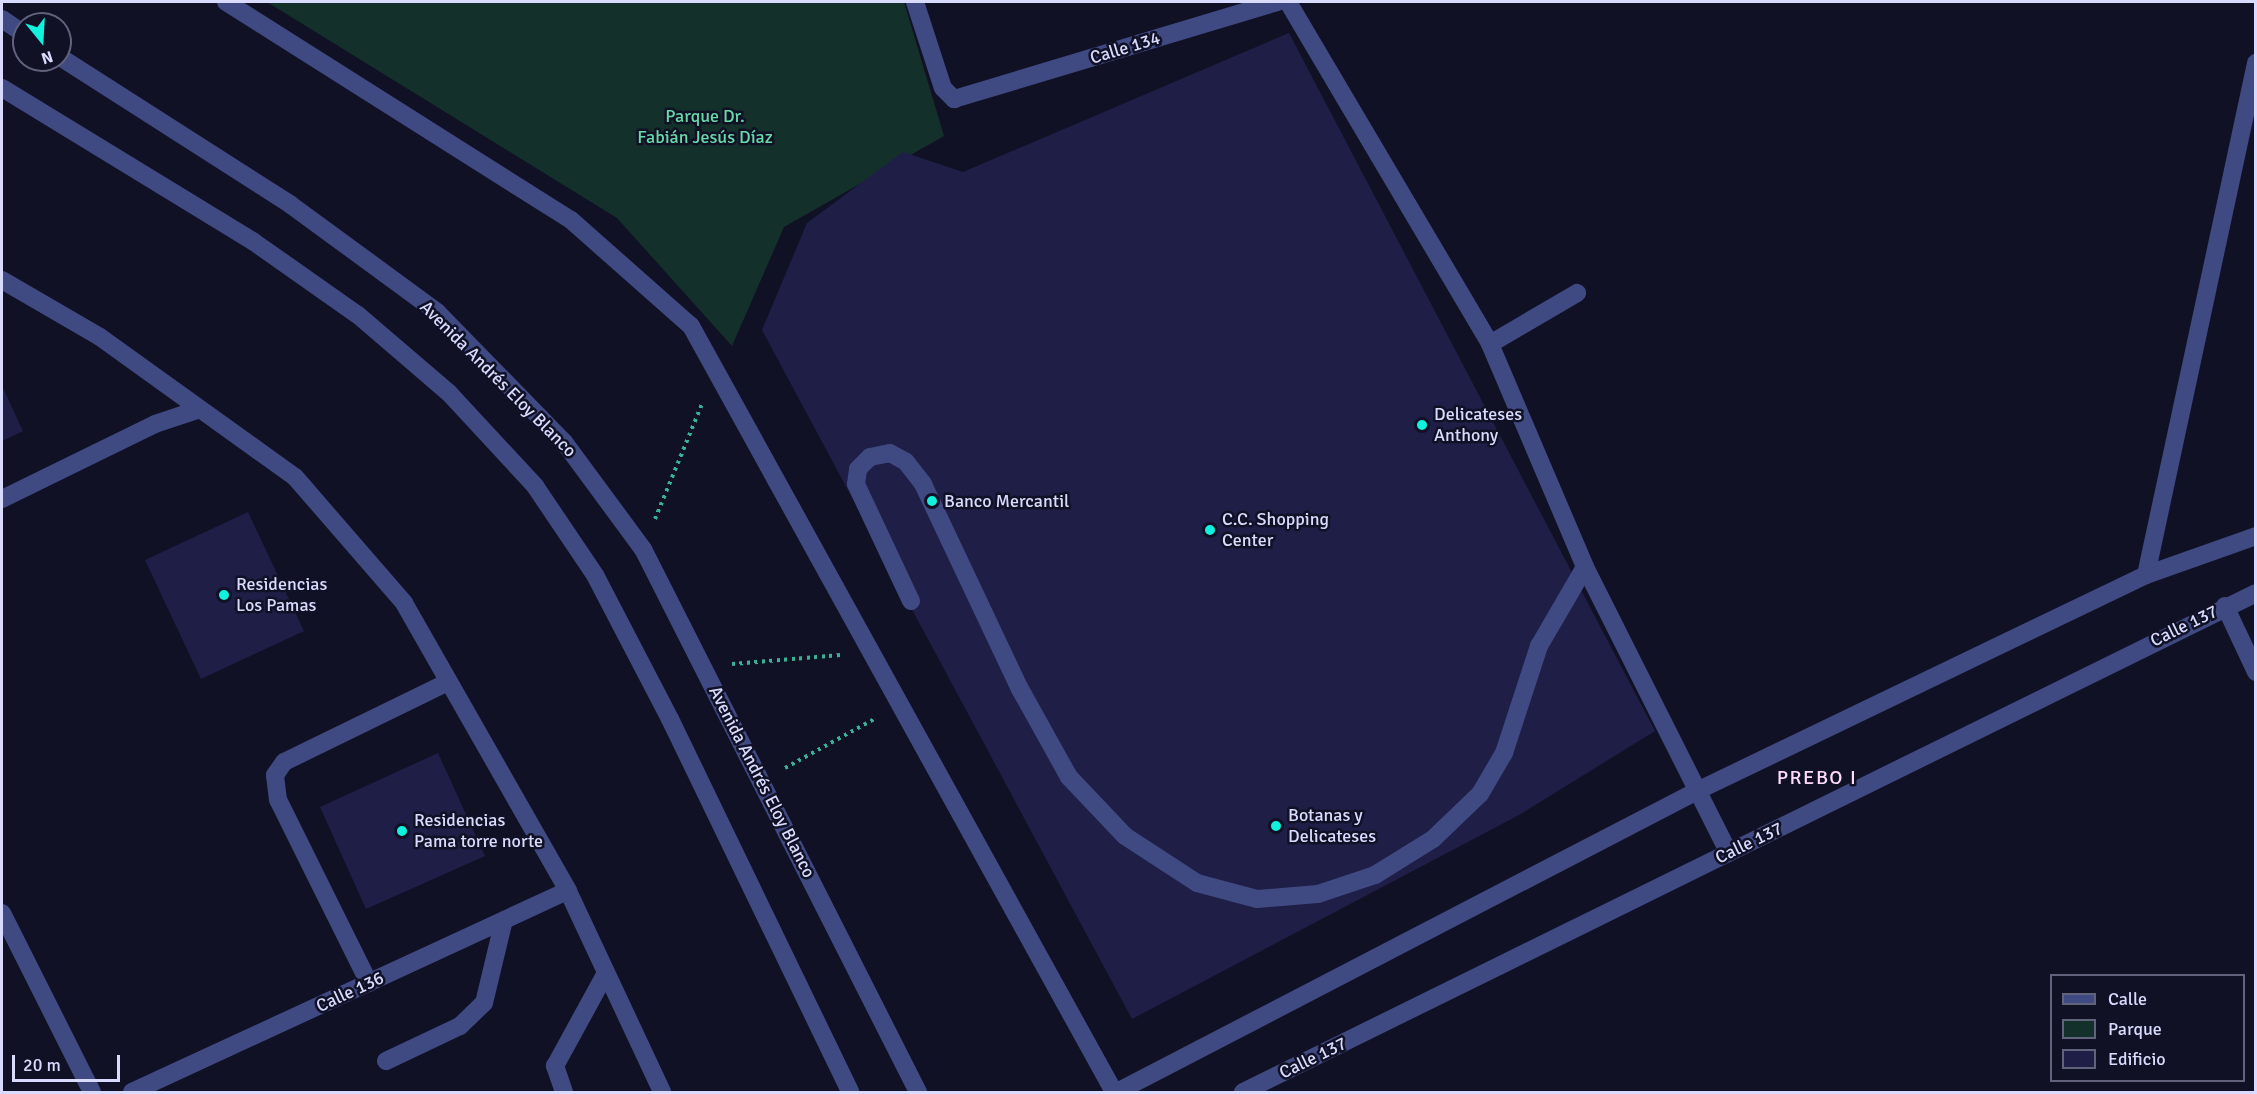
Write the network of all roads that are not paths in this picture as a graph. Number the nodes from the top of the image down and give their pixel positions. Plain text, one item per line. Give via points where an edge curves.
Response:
1 (226, 2) edge
2 (915, 2) edge
3 (1278, 2) edge
4 (1288, 2) edge
5 (2256, 63) edge
6 (72, 65) edge
7 (2, 88) edge
8 (2, 280) edge
9 (1577, 292) dead end
10 (1490, 344) junction
11 (200, 409) junction
12 (2, 499) edge
13 (2256, 536) edge
14 (1585, 567) junction
15 (2146, 575) junction
16 (2256, 593) edge
17 (911, 601) dead end
18 (2224, 606) junction
19 (2251, 652) edge
20 (2256, 672) edge
21 (448, 682) junction
22 (1697, 791) junction
23 (1729, 853) junction
24 (568, 891) junction
25 (2, 913) edge
26 (504, 920) junction
27 (606, 973) junction
28 (369, 983) junction
29 (386, 1061) dead end
30 (92, 1092) edge
31 (132, 1092) edge
32 (564, 1092) edge
33 (662, 1092) edge
34 (850, 1092) edge
35 (918, 1092) edge
36 (1116, 1092) edge
37 (1243, 1092) edge

1 - 36 street via 571,220 691,326
2 - 3 street, Calle 134 via 943,88 954,99
4 - 10 street
5 - 15 street
6 - 35 street, Avenida Andrés Eloy Blanco via 291,205 437,312 564,441 643,549
7 - 34 street via 254,242 358,315 449,393 535,486 595,575 670,719
8 - 11 street via 100,337
9 - 10 street
10 - 14 street
11 - 12 street
11 - 21 street via 295,477 404,603
13 - 15 street
14 - 17 street via 1539,646 1504,753 1480,794 1433,839 1375,875 1318,894 1257,899 1197,883 1125,836 1069,777 1020,689 923,484 906,462 890,453 870,457 858,469 856,484
14 - 22 street
15 - 22 street
16 - 18 street, Calle 137
18 - 19 street
18 - 23 street, Calle 137
19 - 20 street
21 - 24 street
21 - 28 street via 284,762 275,776 278,800
22 - 23 street
22 - 36 street
23 - 37 street, Calle 137
24 - 26 street, Calle 136
24 - 27 street
25 - 30 street
26 - 28 street, Calle 136
26 - 29 street via 484,1003 460,1026
27 - 32 street via 555,1066
27 - 33 street
28 - 31 street, Calle 136

